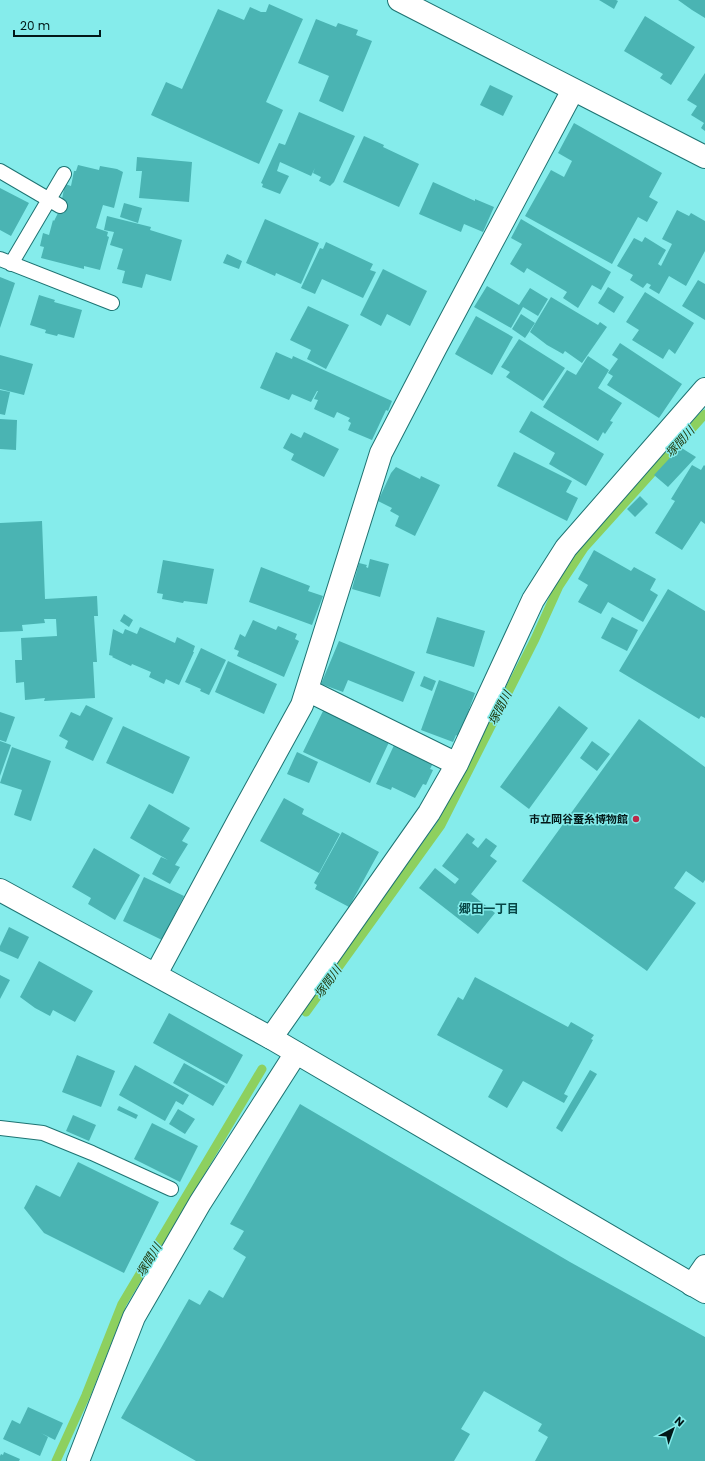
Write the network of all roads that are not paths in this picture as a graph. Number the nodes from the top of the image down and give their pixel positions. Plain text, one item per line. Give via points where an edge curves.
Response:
1 (399, 0) edge
2 (573, 90) junction
3 (705, 157) edge
4 (0, 171) edge
5 (64, 174) dead end
6 (55, 202) junction
7 (6, 262) edge
8 (112, 303) dead end
9 (705, 389) edge
10 (307, 690) junction
11 (457, 764) junction
12 (0, 890) edge
13 (156, 974) junction
14 (271, 1038) junction
15 (296, 1053) junction
16 (0, 1128) edge
17 (171, 1189) dead end
18 (705, 1266) edge
19 (699, 1289) edge
20 (78, 1461) edge

1 - 2 street
2 - 3 street
2 - 10 street via 381,453
4 - 6 lane
5 - 6 lane
6 - 7 lane
7 - 8 lane
9 - 11 street via 566,548 533,600
10 - 11 street
10 - 13 street via 302,705
11 - 14 street via 429,813
12 - 13 street
13 - 14 street
14 - 15 street
15 - 19 street
15 - 20 street via 200,1203 134,1317
16 - 17 lane via 43,1133
18 - 19 street

